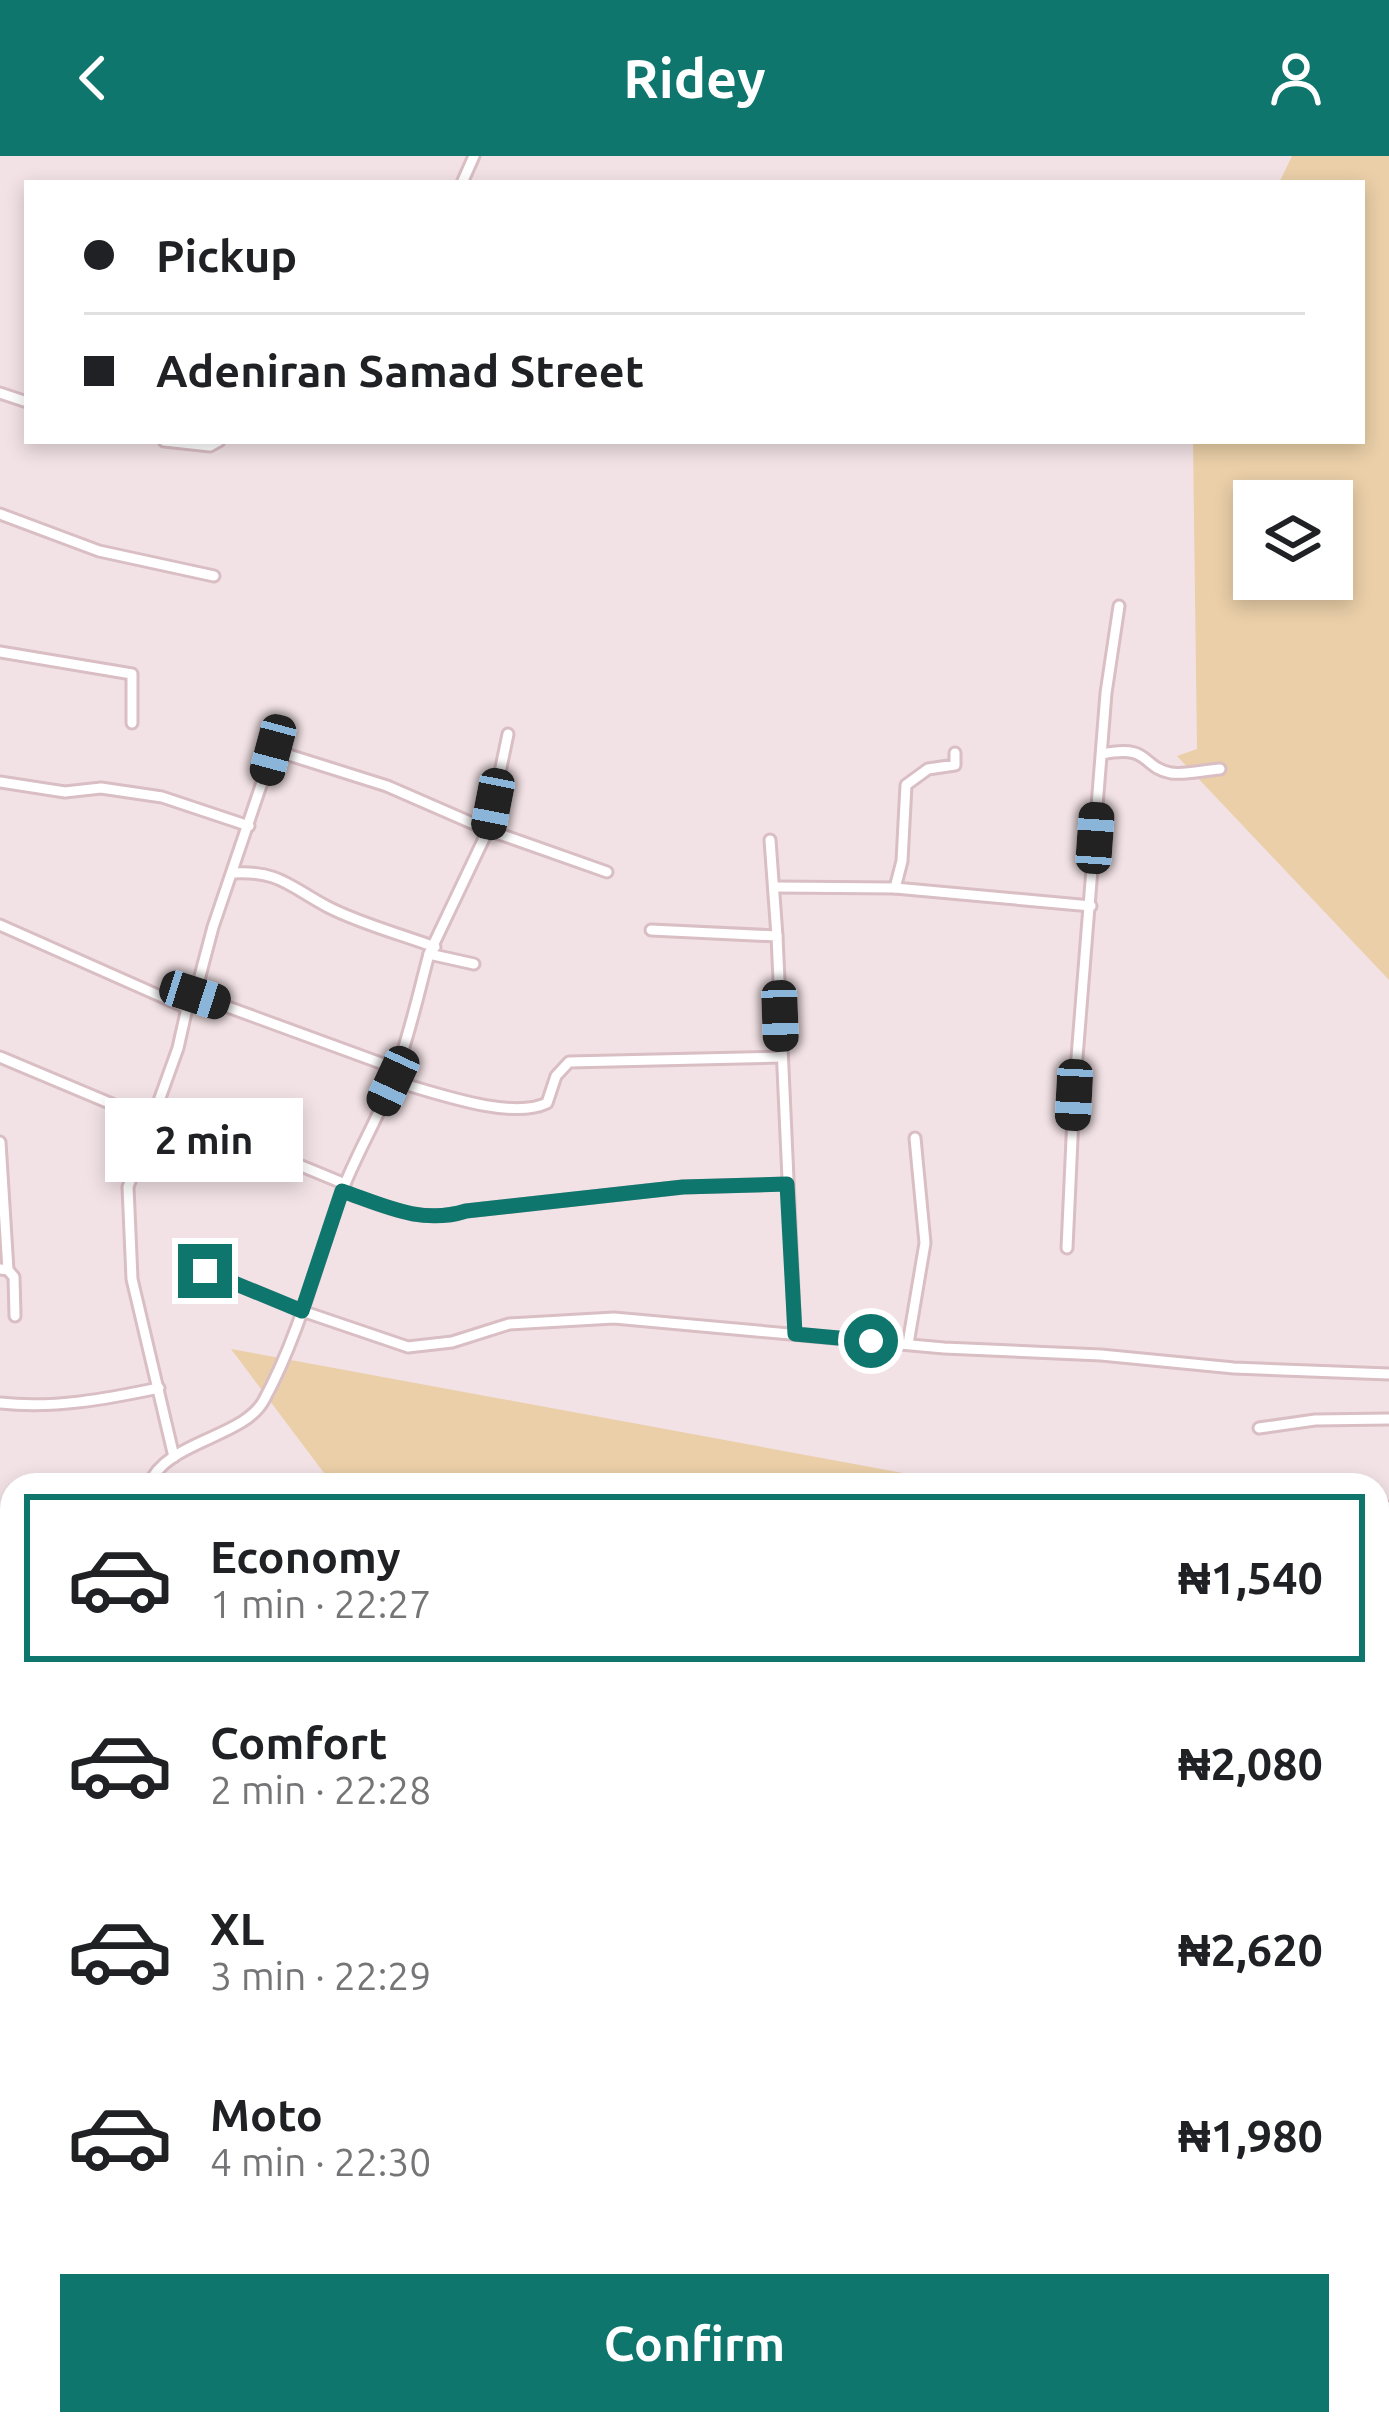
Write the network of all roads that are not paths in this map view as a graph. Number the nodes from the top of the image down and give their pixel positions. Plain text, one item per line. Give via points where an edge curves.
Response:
1 (0, 514) edge
2 (214, 576) dead end
3 (1119, 606) dead end
4 (0, 652) edge
5 (132, 723) dead end
6 (508, 734) dead end
7 (955, 752) dead end
8 (1102, 754) junction
9 (1220, 769) dead end
10 (0, 782) edge
11 (249, 826) junction
12 (488, 830) junction
13 (770, 840) dead end
14 (607, 872) dead end
15 (232, 873) junction
16 (776, 887) junction
17 (895, 888) junction
18 (1090, 906) junction
19 (0, 925) edge
20 (651, 930) dead end
21 (777, 936) junction
22 (432, 951) junction
23 (474, 964) dead end
24 (195, 995) junction
25 (187, 1008) junction
26 (0, 1057) edge
27 (782, 1057) junction
28 (397, 1069) junction
29 (393, 1081) junction
30 (150, 1120) junction
31 (236, 1138) dead end
32 (916, 1138) dead end
33 (0, 1142) edge
34 (787, 1184) junction
35 (344, 1188) junction
36 (1067, 1248) dead end
37 (4, 1269) edge
38 (205, 1271) dead end
39 (302, 1311) junction
40 (15, 1316) dead end
41 (795, 1334) junction
42 (908, 1344) junction
43 (1389, 1374) edge
44 (159, 1388) junction
45 (0, 1403) edge
46 (1389, 1419) edge
47 (1258, 1428) dead end
48 (174, 1457) junction
49 (154, 1473) edge

1 - 2 street via 99,551
3 - 8 street
4 - 5 street via 132,674
6 - 12 street
7 - 17 street via 956,765 928,769 906,785
8 - 9 street via 1137,752 1168,773
8 - 18 street
10 - 11 street via 162,797
11 - 12 street via 273,750 387,786
11 - 15 street
12 - 14 street
12 - 22 street
13 - 16 street
15 - 22 street via 279,877
15 - 24 street
16 - 17 street
16 - 21 street
17 - 18 street
18 - 36 street
19 - 25 street
20 - 21 street
21 - 27 street
22 - 23 street
22 - 28 street
24 - 25 street
24 - 28 street
25 - 30 street
26 - 30 street
27 - 29 street via 569,1062 547,1103 536,1108 476,1103
27 - 34 street
28 - 29 street
29 - 35 street
30 - 44 street via 128,1187 132,1279
31 - 35 street
32 - 42 street via 925,1243
33 - 37 street
34 - 35 street via 683,1187 446,1217 415,1216
34 - 41 street
35 - 39 street
37 - 40 street via 14,1277
38 - 39 street
39 - 41 street via 408,1347 509,1324 614,1318
39 - 48 street via 258,1409
41 - 42 street
42 - 43 street
44 - 45 street via 56,1405
44 - 48 street
46 - 47 street
48 - 49 street

